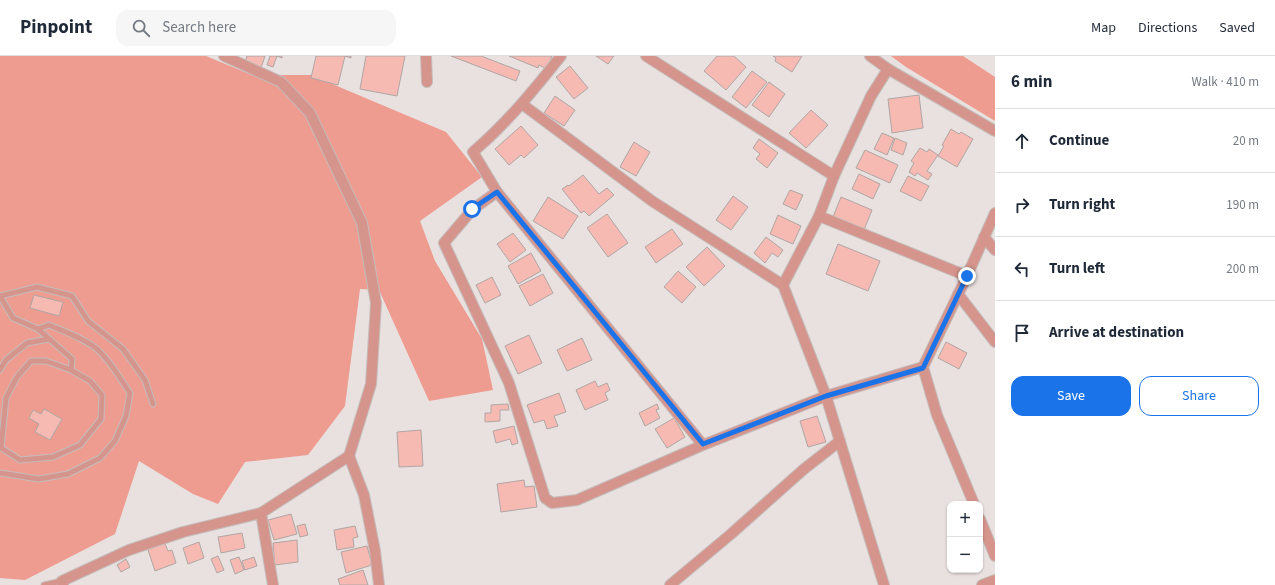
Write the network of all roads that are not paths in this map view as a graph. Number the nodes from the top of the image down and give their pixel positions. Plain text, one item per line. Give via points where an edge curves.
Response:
1 (224, 56) edge
2 (426, 56) edge
3 (561, 56) edge
4 (646, 56) edge
5 (870, 56) edge
6 (888, 69) junction
7 (427, 82) dead end
8 (522, 104) junction
9 (995, 130) edge
10 (834, 176) junction
11 (497, 192) junction
12 (995, 213) edge
13 (819, 216) junction
14 (984, 238) junction
15 (995, 250) edge
16 (967, 276) junction
17 (784, 285) junction
18 (958, 294) junction
19 (0, 296) edge
20 (38, 329) junction
21 (49, 339) junction
22 (995, 342) edge
23 (923, 368) junction
24 (0, 370) edge
25 (71, 370) junction
26 (826, 396) junction
27 (153, 404) dead end
28 (840, 441) junction
29 (703, 444) junction
30 (0, 447) edge
31 (348, 456) junction
32 (0, 473) edge
33 (973, 501) edge
34 (261, 513) junction
35 (983, 526) edge
36 (995, 556) edge
37 (995, 580) edge
38 (62, 583) edge
39 (44, 585) edge
40 (273, 585) edge
41 (379, 585) edge
42 (670, 585) edge
43 (884, 585) edge
44 (982, 585) edge

1 - 31 street via 280,82 310,113 362,223 376,311 371,384
2 - 7 street
3 - 8 street
4 - 10 street
5 - 6 street
6 - 9 street
6 - 10 street via 871,96
8 - 11 street via 472,152
8 - 17 street via 652,202
10 - 13 street
11 - 29 street
11 - 29 street via 472,209 444,243 509,383 545,498 552,503 577,500
12 - 14 street
13 - 16 street
13 - 17 street
14 - 15 street
14 - 16 street
16 - 18 street
17 - 26 street
18 - 22 street
18 - 23 street
19 - 20 lane via 13,318
19 - 27 lane via 37,287 72,296 88,321 124,349 145,380
20 - 21 lane
20 - 32 lane via 49,326 76,336 100,352 130,394 126,416 115,441 100,458 68,474 39,479
21 - 24 lane via 27,343 6,360
21 - 25 lane via 72,359
23 - 26 street
23 - 33 street via 937,415
25 - 30 lane via 46,361 31,361 6,398
25 - 30 lane via 90,381 102,395 101,419 80,444 53,457 20,460
26 - 28 street
26 - 29 street
28 - 42 street
28 - 43 street
31 - 34 street
31 - 41 street via 364,495
34 - 38 street via 183,532 129,550
34 - 40 street
35 - 36 street
37 - 44 street
38 - 39 lane

